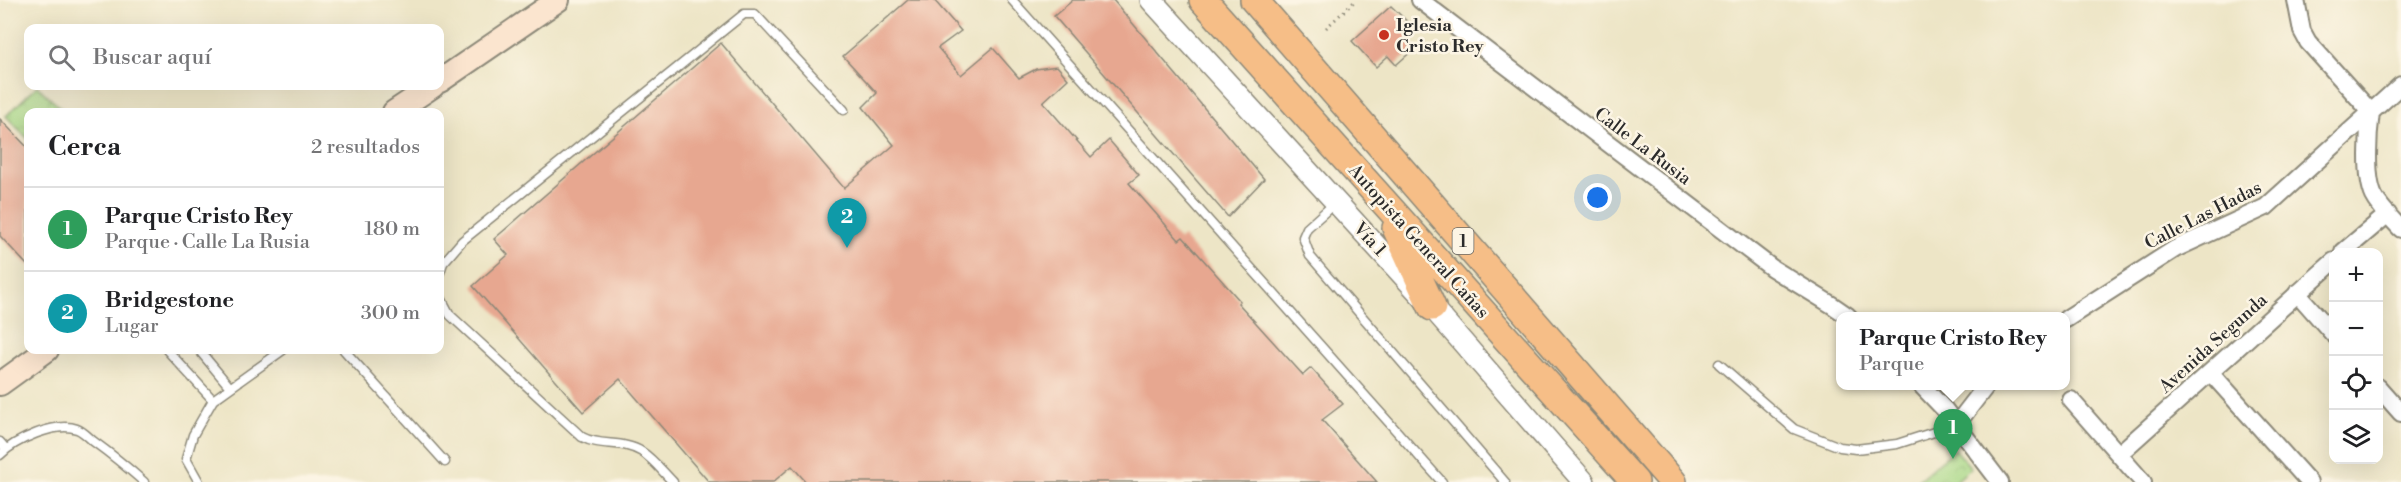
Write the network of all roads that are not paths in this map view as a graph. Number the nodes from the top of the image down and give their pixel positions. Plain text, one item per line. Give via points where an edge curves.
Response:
1 (558, 0) edge
2 (1012, 0) edge
3 (1151, 0) edge
4 (1203, 0) edge
5 (1254, 0) edge
6 (1420, 0) edge
7 (2296, 0) edge
8 (444, 78) edge
9 (2401, 85) edge
10 (427, 90) edge
11 (400, 108) edge
12 (844, 110) dead end
13 (2371, 112) junction
14 (1336, 202) junction
15 (1384, 203) junction
16 (2388, 214) junction
17 (2401, 229) edge
18 (2348, 248) edge
19 (444, 262) edge
20 (2329, 265) edge
21 (2297, 293) junction
22 (444, 304) edge
23 (1432, 307) junction
24 (1842, 312) edge
25 (2070, 316) edge
26 (2329, 330) edge
27 (41, 354) edge
28 (171, 354) edge
29 (202, 354) edge
30 (277, 354) edge
31 (348, 354) edge
32 (1719, 364) dead end
33 (2211, 373) junction
34 (0, 384) edge
35 (229, 386) junction
36 (1927, 390) edge
37 (1983, 390) edge
38 (2383, 392) edge
39 (213, 400) junction
40 (2071, 400) dead end
41 (2401, 413) edge
42 (1956, 425) junction
43 (2, 448) edge
44 (2119, 454) junction
45 (446, 462) dead end
46 (144, 482) edge
47 (199, 482) edge
48 (673, 482) edge
49 (1442, 482) edge
50 (1505, 482) edge
51 (1584, 482) edge
52 (1635, 482) edge
53 (1673, 482) edge
54 (2000, 482) edge
55 (2143, 482) edge
56 (2309, 482) edge

1 - 8 main road
2 - 49 lane
3 - 14 street, Vía 1
4 - 15 highway, Autopista General Cañas / 1
5 - 53 highway, Autopista General Cañas / 1
6 - 24 street, Calle La Rusia via 1772,268
7 - 13 street via 2308,42
9 - 13 street, Calle Las Hadas
10 - 11 main road
12 - 19 lane via 755,14 744,14 462,241
13 - 16 street via 2367,140 2372,191
13 - 25 street, Calle Las Hadas via 2266,207 2175,249
14 - 23 street, Vía 1
14 - 50 lane via 1307,228 1303,237 1310,256
15 - 23 highway
15 - 52 highway, Autopista General Cañas / 1
16 - 17 street
16 - 18 street
20 - 21 street, Avenida Segunda
21 - 26 street
21 - 33 street, Avenida Segunda
22 - 48 lane via 450,315 582,437 642,452
23 - 51 street, Vía 1
27 - 34 main road
28 - 39 lane
29 - 35 lane
30 - 35 lane
31 - 45 lane
32 - 42 lane via 1794,429 1840,447 1897,444
33 - 44 street, Avenida Segunda
33 - 56 street
35 - 39 lane
36 - 42 street
37 - 42 street
38 - 41 street
39 - 47 lane via 193,435 186,459
40 - 44 street
42 - 54 street
43 - 46 lane via 34,433 77,429
44 - 55 street

